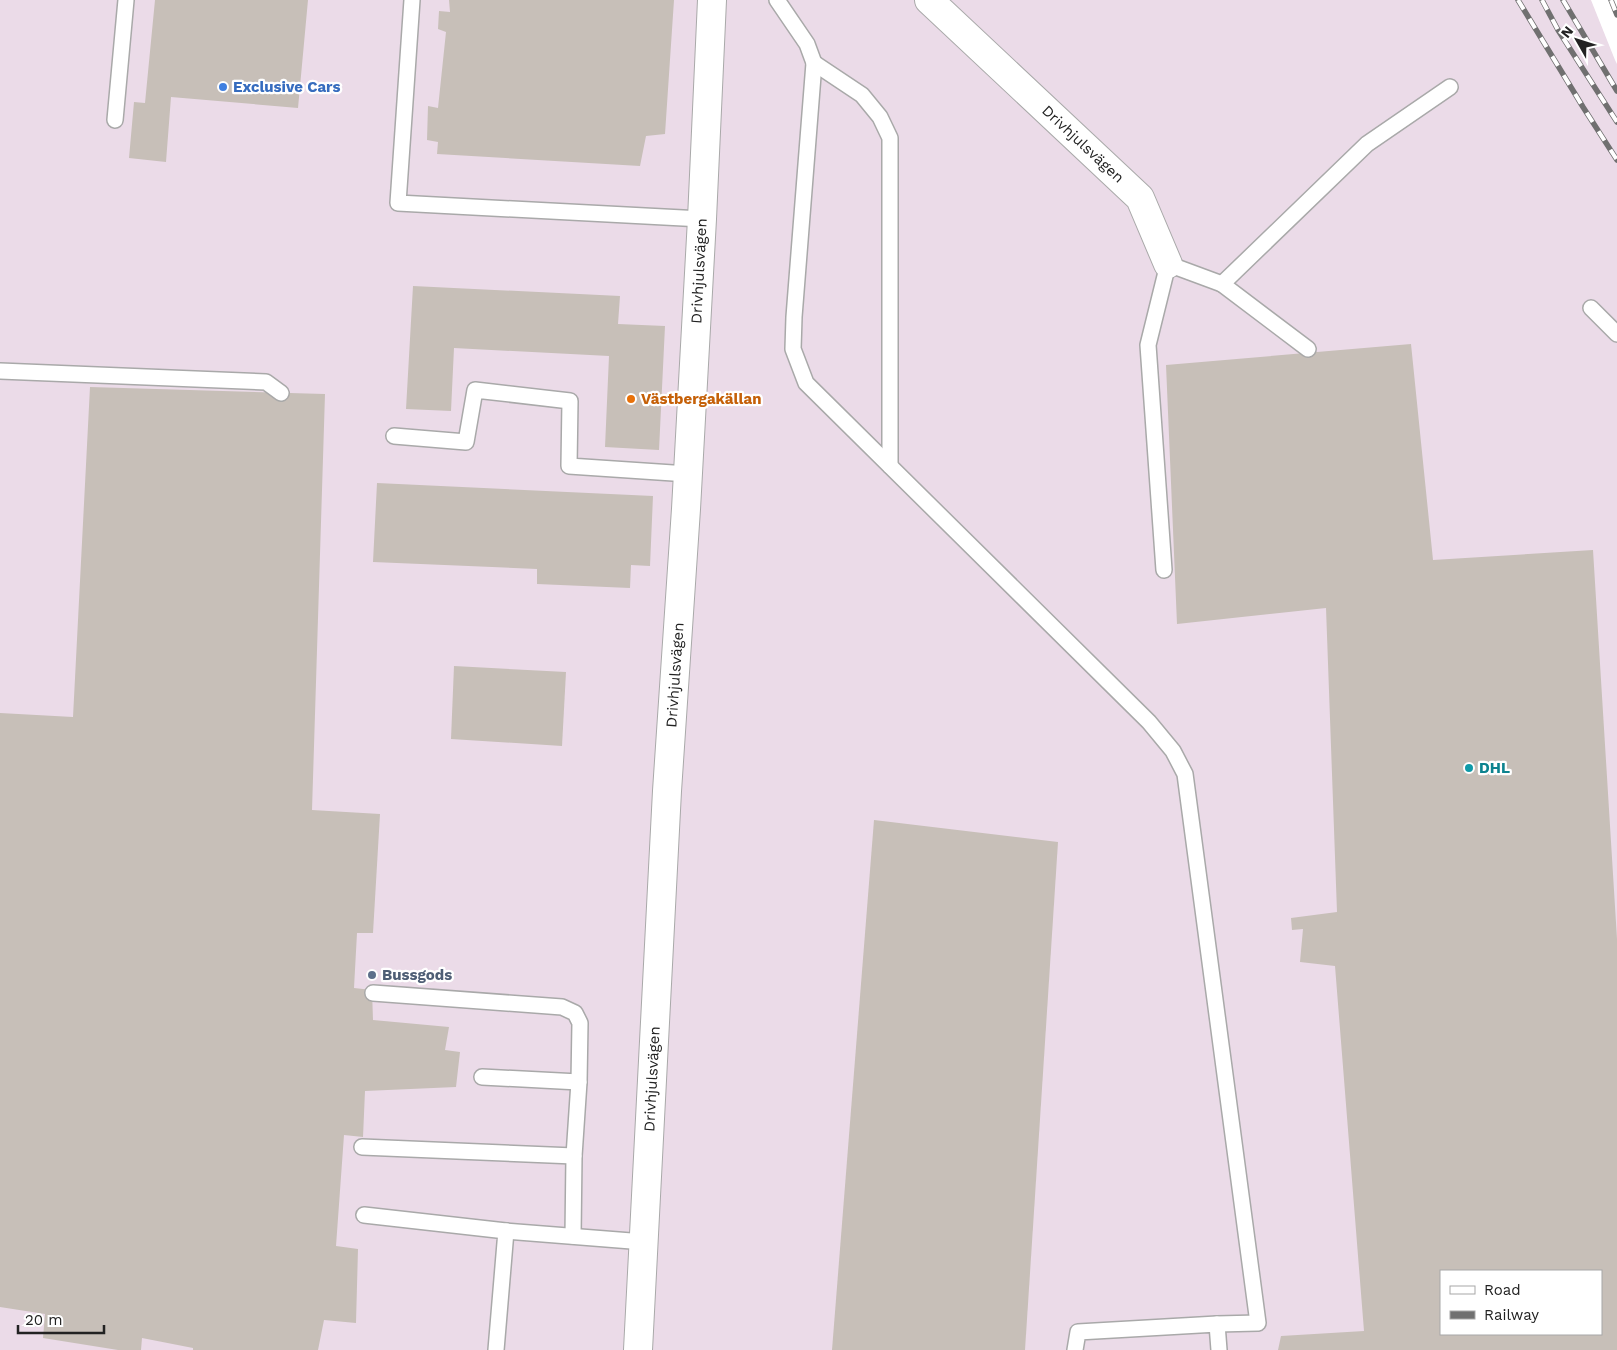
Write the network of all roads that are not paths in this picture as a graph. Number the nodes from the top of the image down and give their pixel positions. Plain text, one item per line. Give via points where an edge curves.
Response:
1 (126, 0) edge
2 (412, 0) edge
3 (712, 0) edge
4 (777, 0) edge
5 (929, 0) edge
6 (814, 63) junction
7 (1450, 87) dead end
8 (115, 120) dead end
9 (702, 219) junction
10 (1168, 264) junction
11 (1222, 284) junction
12 (1592, 308) dead end
13 (1617, 334) edge
14 (1308, 349) dead end
15 (0, 371) edge
16 (281, 393) dead end
17 (394, 436) dead end
18 (890, 466) junction
19 (688, 474) junction
20 (1164, 570) dead end
21 (373, 993) dead end
22 (482, 1077) dead end
23 (579, 1082) junction
24 (362, 1147) dead end
25 (574, 1156) junction
26 (364, 1215) dead end
27 (506, 1231) junction
28 (573, 1236) junction
29 (644, 1242) junction
30 (1217, 1324) junction
31 (496, 1350) edge
32 (638, 1350) edge
33 (1075, 1350) edge
34 (1219, 1350) edge

1 - 8 lane
2 - 9 lane via 398,203
3 - 9 street, Drivhjulsvägen
4 - 6 lane via 807,44
5 - 10 street, Drivhjulsvägen via 1140,198
6 - 18 lane via 862,95 880,117 890,138
6 - 18 lane via 793,349 806,383
7 - 11 lane via 1367,144
9 - 19 street, Drivhjulsvägen
10 - 11 lane
10 - 20 lane via 1148,345
11 - 14 lane
12 - 13 lane
15 - 16 lane via 266,382
17 - 19 lane via 466,442 475,390 570,401 569,466
18 - 30 lane via 1150,722 1173,751 1185,774 1258,1324
19 - 29 street, Drivhjulsvägen via 667,791
21 - 23 lane via 562,1007 575,1013 580,1023
22 - 23 lane
23 - 25 lane
24 - 25 lane
25 - 28 lane
26 - 27 lane
27 - 28 lane
27 - 31 lane
28 - 29 lane
29 - 32 street, Drivhjulsvägen
30 - 33 lane via 1078,1332
30 - 34 lane

